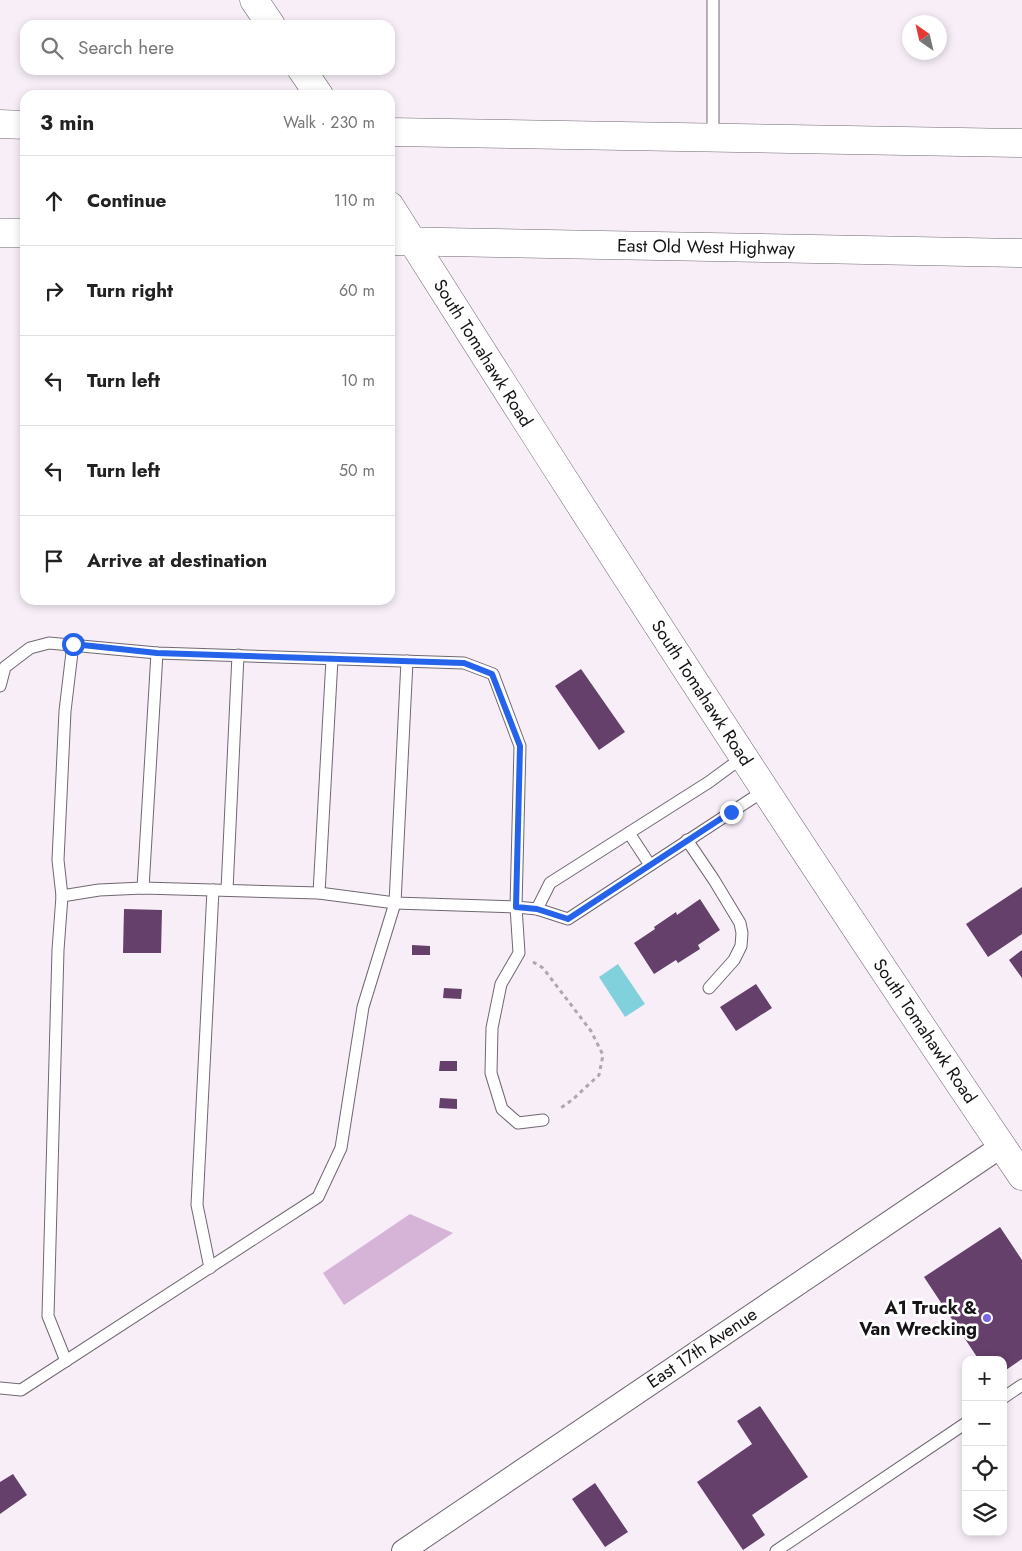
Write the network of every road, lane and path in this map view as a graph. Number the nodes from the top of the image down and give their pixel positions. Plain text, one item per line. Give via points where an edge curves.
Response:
1 (254, 0) edge
2 (713, 0) edge
3 (268, 20) edge
4 (305, 75) edge
5 (316, 90) edge
6 (0, 124) edge
7 (20, 125) edge
8 (395, 132) edge
9 (713, 138) junction
10 (1022, 143) edge
11 (395, 222) edge
12 (0, 232) edge
13 (20, 233) edge
14 (401, 241) edge
15 (1022, 253) edge
16 (73, 644) junction
17 (157, 653) junction
18 (238, 655) junction
19 (332, 659) junction
20 (407, 661) junction
21 (0, 686) edge
22 (744, 757) junction
23 (765, 790) junction
24 (628, 833) junction
25 (687, 840) junction
26 (650, 865) junction
27 (143, 888) junction
28 (213, 890) junction
29 (228, 890) junction
30 (319, 893) junction
31 (62, 896) junction
32 (395, 903) junction
33 (516, 907) junction
34 (537, 909) junction
35 (519, 953) junction
36 (710, 988) dead end
37 (543, 1120) joint
38 (1002, 1146) junction
39 (1022, 1176) edge
40 (210, 1268) junction
41 (66, 1361) junction
42 (1022, 1385) edge
43 (0, 1388) edge
44 (1007, 1395) edge
45 (962, 1426) edge
46 (403, 1551) edge
47 (776, 1551) edge

1 - 3 main road
2 - 9 lane
4 - 5 main road
6 - 7 main road
8 - 9 main road
9 - 10 main road
11 - 14 main road, South Tomahawk Road
12 - 13 main road
14 - 15 main road, East Old West Highway
14 - 22 main road, South Tomahawk Road via 534,434
16 - 17 lane
16 - 21 lane via 49,642 30,648 5,667
16 - 31 lane via 65,712 58,860
17 - 18 lane
17 - 27 lane
18 - 19 lane
18 - 29 lane
19 - 20 lane
19 - 30 lane
20 - 32 lane
20 - 33 lane via 464,663 492,674 520,746
22 - 23 main road, South Tomahawk Road
22 - 24 lane
23 - 25 lane
23 - 38 main road, South Tomahawk Road
24 - 26 lane
24 - 34 lane via 550,883
25 - 26 lane
25 - 36 lane via 740,923 742,933 741,946 734,960
26 - 34 lane via 568,919
27 - 28 lane
27 - 31 lane
28 - 29 lane
28 - 40 lane via 197,1205
29 - 30 lane
30 - 32 lane
31 - 41 lane via 48,1316
32 - 33 lane
32 - 40 lane via 363,1007 342,1148 318,1197
33 - 34 lane
33 - 35 lane
35 - 37 lane via 501,984 492,1028 491,1073 502,1109 518,1122
35 - 37 path via 543,968 591,1031 603,1055 598,1075 572,1100
38 - 39 main road, South Tomahawk Road
38 - 46 street, East 17th Avenue
40 - 41 lane
41 - 43 lane via 21,1390
42 - 44 lane
45 - 47 lane

